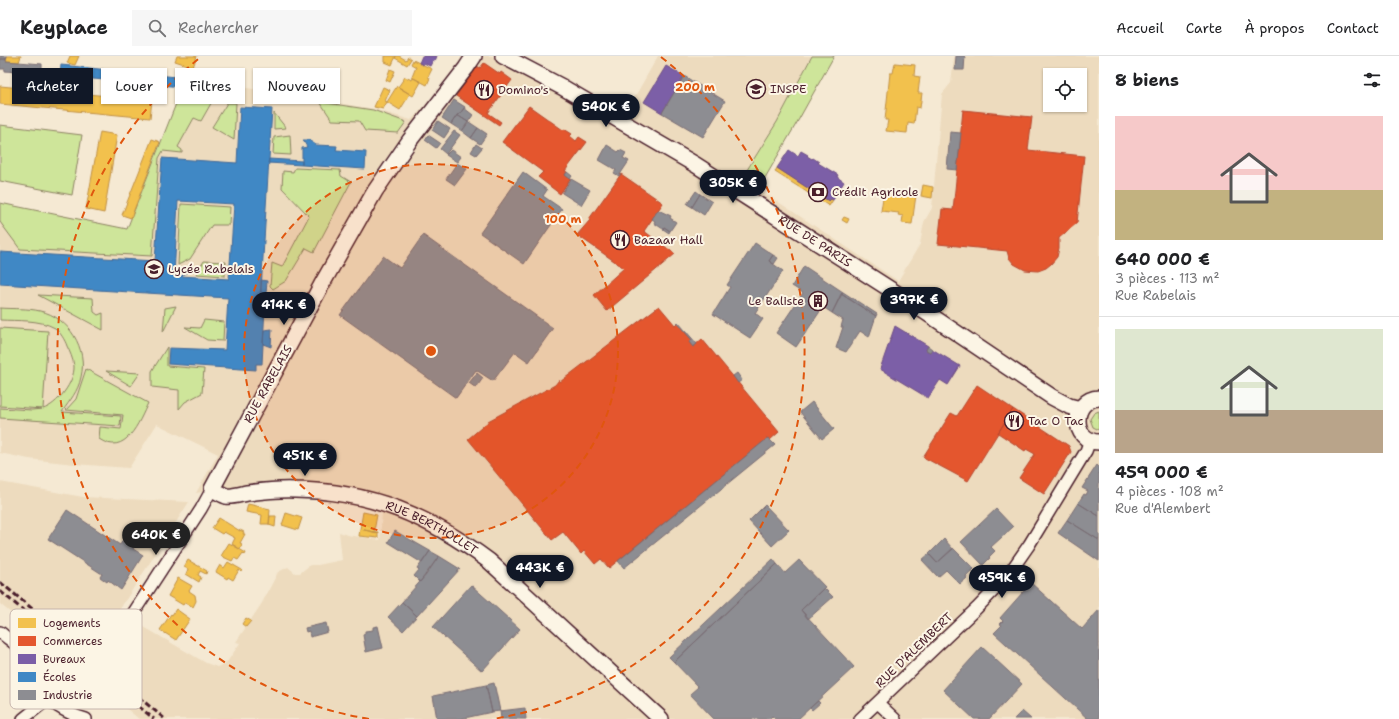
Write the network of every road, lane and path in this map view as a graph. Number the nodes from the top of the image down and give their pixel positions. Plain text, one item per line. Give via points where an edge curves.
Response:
1 (474, 56) edge
2 (503, 56) edge
3 (1099, 398) edge
4 (1080, 409) junction
5 (1094, 441) edge
6 (212, 489) junction
7 (136, 609) edge
8 (0, 632) edge
9 (10, 640) edge
10 (878, 703) junction
11 (36, 709) edge
12 (63, 709) edge
13 (23, 719) edge
14 (86, 719) edge
15 (661, 719) edge
16 (860, 719) edge
17 (895, 719) edge

1 - 6 street, RUE RABELAIS via 375,191
2 - 4 street, RUE DE PARIS via 562,87 696,165 921,309 1052,397
3 - 4 street via 1090,400
4 - 5 street via 1077,423 1079,430
5 - 10 street, RUE D'ALEMBERT via 1006,578
6 - 7 street, RUE RABELAIS
6 - 15 street, RUE BERTHOLLET via 227,496 269,490 342,494 389,505 439,527 489,561
8 - 9 street
10 - 16 street, RUE D'ALEMBERT
10 - 17 street
11 - 13 street
12 - 14 street

